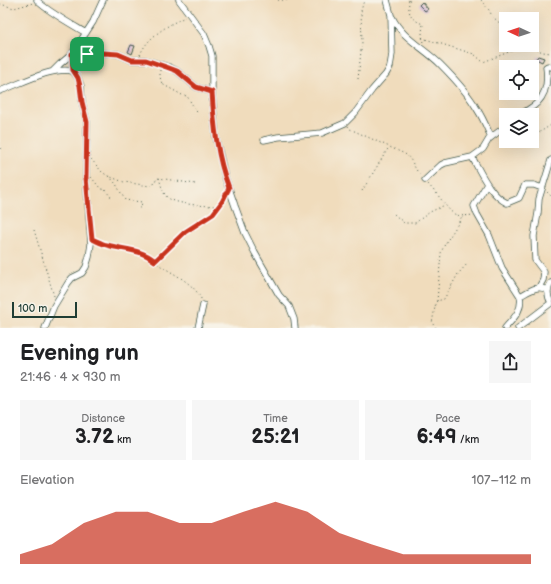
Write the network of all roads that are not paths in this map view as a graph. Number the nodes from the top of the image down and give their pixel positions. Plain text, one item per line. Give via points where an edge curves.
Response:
1 (103, 0) edge
2 (179, 0) edge
3 (388, 0) edge
4 (38, 1) edge
5 (391, 15) junction
6 (86, 33) junction
7 (72, 54) junction
8 (551, 67) edge
9 (53, 71) junction
10 (73, 71) junction
11 (0, 91) edge
12 (212, 92) junction
13 (530, 108) edge
14 (499, 132) edge
15 (492, 137) junction
16 (264, 140) dead end
17 (472, 157) junction
18 (551, 160) edge
19 (425, 180) road end
20 (487, 184) junction
21 (542, 188) junction
22 (551, 283) edge
23 (539, 287) junction
24 (548, 289) junction
25 (520, 296) junction
26 (551, 303) edge
27 (203, 305) road end
28 (45, 328) edge
29 (198, 328) edge
30 (295, 328) edge
31 (505, 328) edge
32 (518, 328) edge

1 - 6 street
2 - 12 street via 204,34 209,46 212,56
3 - 5 street
4 - 6 street
5 - 15 street via 404,34 456,81 477,108
5 - 16 street via 392,54 388,71 345,123 322,133
6 - 7 street
7 - 9 street
7 - 10 street
7 - 12 street via 111,53 132,60 146,60 177,71 196,87
8 - 13 street via 546,67 548,83 545,90 539,101
9 - 10 street
9 - 11 street
10 - 28 street via 79,82 86,116 86,185 92,239 86,267 70,281 56,302
12 - 30 street via 219,155 229,188 245,233 279,295 289,306
14 - 15 street
15 - 17 street via 484,148
17 - 19 street via 445,163
17 - 20 street
18 - 21 street
20 - 21 street via 503,202 507,203 519,198 525,185
20 - 25 street via 474,206 490,235 502,268
21 - 23 street via 534,236 535,260 544,272 544,280
22 - 24 street
23 - 24 street
23 - 25 street
24 - 26 street
25 - 31 street via 518,313
26 - 32 street
27 - 29 street

